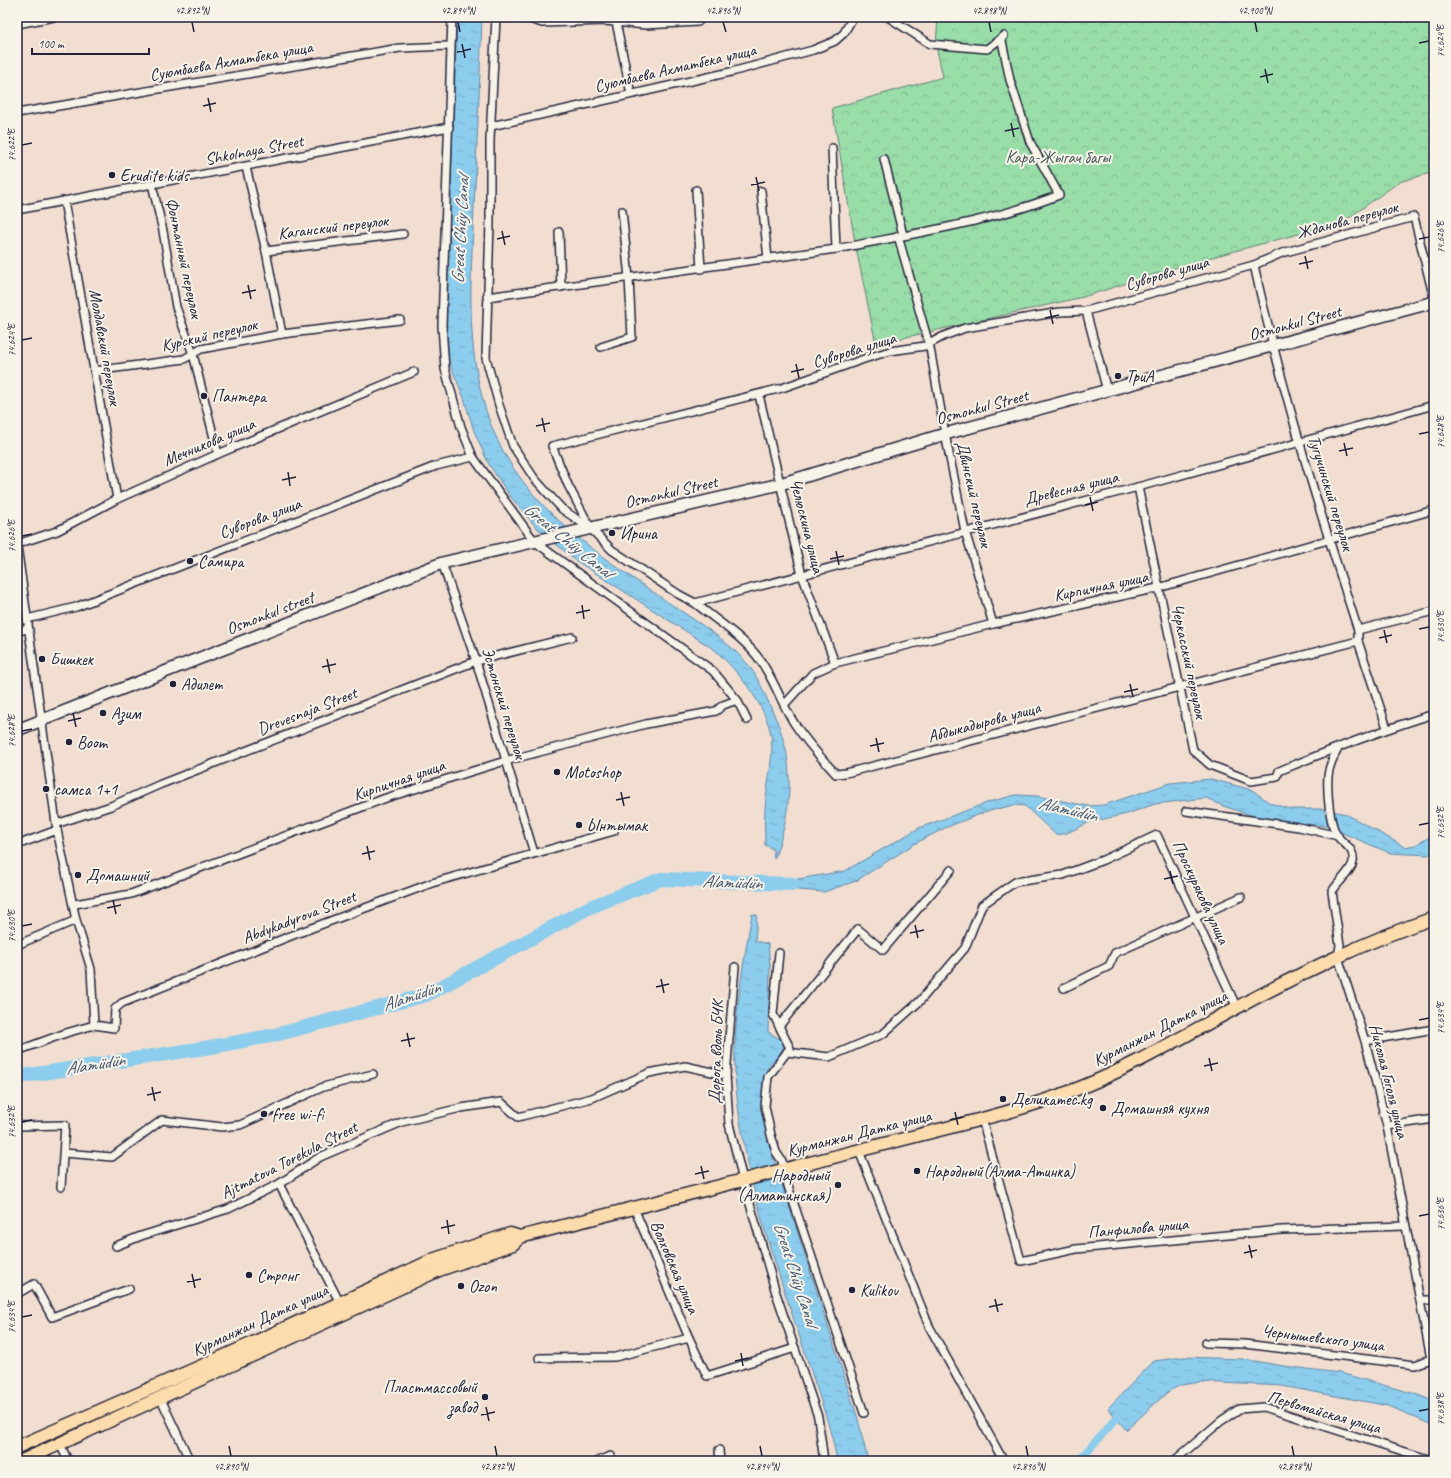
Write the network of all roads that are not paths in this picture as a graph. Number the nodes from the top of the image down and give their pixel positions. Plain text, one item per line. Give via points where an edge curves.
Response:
1 (54, 17) edge
2 (452, 17) edge
3 (496, 17) edge
4 (502, 17) edge
5 (702, 17) edge
6 (853, 17) edge
7 (888, 17) edge
8 (616, 22) junction
9 (17, 24) edge
10 (450, 46) junction
11 (631, 94) junction
12 (17, 113) edge
13 (491, 126) junction
14 (449, 127) junction
15 (832, 148) dead end
16 (884, 159) dead end
17 (246, 167) junction
18 (152, 184) junction
19 (696, 190) dead end
20 (761, 191) dead end
21 (64, 201) junction
22 (17, 210) edge
23 (622, 212) dead end
24 (559, 232) dead end
25 (403, 234) dead end
26 (901, 236) junction
27 (836, 249) junction
28 (266, 251) junction
29 (768, 259) junction
30 (1254, 264) junction
31 (701, 268) junction
32 (629, 278) junction
33 (561, 286) junction
34 (487, 297) junction
35 (1434, 299) edge
36 (1434, 302) edge
37 (1086, 311) junction
38 (400, 320) dead end
39 (282, 334) junction
40 (929, 344) junction
41 (601, 347) dead end
42 (1272, 347) junction
43 (193, 354) junction
44 (94, 371) junction
45 (414, 372) dead end
46 (1107, 391) junction
47 (759, 395) junction
48 (1434, 405) edge
49 (945, 434) junction
50 (1300, 442) junction
51 (218, 454) junction
52 (473, 457) junction
53 (780, 484) junction
54 (1138, 486) junction
55 (117, 499) junction
56 (1434, 510) edge
57 (588, 529) junction
58 (965, 531) junction
59 (1328, 540) junction
60 (537, 541) junction
61 (17, 548) edge
62 (442, 563) junction
63 (802, 575) junction
64 (1158, 588) junction
65 (695, 603) junction
66 (1434, 611) edge
67 (27, 619) junction
68 (993, 624) junction
69 (28, 629) junction
70 (1358, 630) junction
71 (17, 631) edge
72 (572, 637) dead end
73 (1358, 641) junction
74 (476, 661) junction
75 (835, 662) junction
76 (1179, 687) junction
77 (737, 700) junction
78 (785, 704) junction
79 (1434, 714) edge
80 (42, 720) junction
81 (747, 720) dead end
82 (1387, 728) junction
83 (17, 730) edge
84 (1339, 747) junction
85 (505, 761) junction
86 (1186, 811) dead end
87 (57, 827) junction
88 (614, 831) dead end
89 (1337, 834) junction
90 (17, 845) edge
91 (534, 853) junction
92 (951, 870) dead end
93 (1241, 897) dead end
94 (75, 904) junction
95 (1196, 916) junction
96 (1434, 918) edge
97 (76, 920) junction
98 (17, 945) edge
99 (779, 953) dead end
100 (1338, 957) junction
101 (735, 967) dead end
102 (1064, 988) dead end
103 (1237, 1008) junction
104 (94, 1025) junction
105 (779, 1026) junction
106 (1434, 1029) edge
107 (1365, 1041) junction
108 (17, 1051) edge
109 (787, 1052) junction
110 (373, 1074) dead end
111 (726, 1075) junction
112 (982, 1119) junction
113 (1434, 1119) edge
114 (17, 1126) edge
115 (1387, 1126) junction
116 (859, 1151) junction
117 (64, 1153) junction
118 (784, 1170) junction
119 (744, 1180) junction
120 (279, 1184) junction
121 (61, 1186) dead end
122 (634, 1208) junction
123 (1405, 1226) junction
124 (116, 1246) dead end
125 (128, 1289) dead end
126 (17, 1294) edge
127 (1420, 1300) junction
128 (1434, 1300) edge
129 (342, 1307) junction
130 (689, 1338) junction
131 (1206, 1343) dead end
132 (795, 1348) junction
133 (539, 1358) dead end
134 (1432, 1360) edge
135 (160, 1397) junction
136 (864, 1413) dead end
137 (60, 1444) junction
138 (17, 1448) edge
139 (719, 1450) dead end
140 (611, 1456) dead end
141 (1003, 1460) edge
142 (22, 1461) edge
143 (68, 1461) edge
144 (190, 1461) edge
145 (598, 1461) edge
146 (720, 1461) edge
147 (824, 1461) edge
148 (1174, 1461) edge
149 (1434, 1461) edge

1 - 9 street
2 - 10 street
3 - 13 street
4 - 8 street via 530,19 542,23 605,20
5 - 8 street via 698,22 645,25
6 - 11 street, Суюмбаева Ахматбека улица via 844,33 835,41 813,50 735,71
7 - 26 street via 930,44 987,49 1003,38 1010,80 1030,142 1059,195 973,221
8 - 11 street
10 - 12 street, Суюмбаева Ахматбека улица via 400,48
10 - 14 street
11 - 13 street, Суюмбаева Ахматбека улица
13 - 34 street
14 - 17 street, Shkolnaya Street
14 - 52 street via 442,333 445,369 461,427
15 - 27 street
16 - 26 street, Двинский переулок
17 - 18 street, Shkolnaya Street
17 - 28 street, Курский переулок
18 - 21 street, Shkolnaya Street
18 - 43 street, Фонтанный переулок via 176,307
19 - 31 street
20 - 29 street
21 - 22 street, Shkolnaya Street
21 - 44 street, Молдавский переулок
23 - 32 street
24 - 33 street
25 - 28 street, Каганский переулок
26 - 27 street
26 - 40 street, Двинский переулок
27 - 29 street
28 - 39 street, Курский переулок
29 - 31 street
30 - 35 street, Жданова переулок via 1282,253 1414,217
30 - 37 street, Суворова улица
30 - 42 street, Тугучинский переулок
31 - 32 street
32 - 33 street
32 - 41 street via 632,337
33 - 34 street
34 - 57 street via 486,358 513,446 534,478 562,509
36 - 42 street, Osmonkul Street
37 - 40 street, Суворова улица via 1060,312 965,328
37 - 46 street
38 - 39 street, Курский переулок
39 - 43 street, Курский переулок via 201,349
40 - 47 street, Суворова улица via 890,351
40 - 49 street, Двинский переулок
42 - 46 street, Osmonkul Street
42 - 50 street, Тугучинский переулок
43 - 44 street, Курский переулок via 184,359
43 - 51 street, Фонтанный переулок
44 - 55 street, Молдавский переулок
45 - 51 street, Мечникова улица
46 - 49 street, Osmonkul Street
47 - 53 street, Челюскина улица
47 - 57 street, Суворова улица via 552,446
48 - 50 street, Древесная улица
49 - 53 street, Osmonkul Street
49 - 58 street, Двинский переулок
50 - 54 street, Древесная улица
50 - 59 street, Тугучинский переулок
51 - 55 street, Мечникова улица
52 - 60 street
52 - 67 street, Суворова улица via 436,466 76,607
53 - 57 street, Osmonkul Street
53 - 63 street, Челюскина улица
54 - 58 street, Древесная улица
54 - 64 street, Черкасский переулок
55 - 61 street, Мечникова улица
56 - 59 street, Кирпичная улица
57 - 60 street, Osmonkul Street
57 - 65 street, Абдыкадырова улица via 612,550
58 - 63 street, Древесная улица
58 - 68 street, Двинский переулок
59 - 64 street, Кирпичная улица
59 - 70 street, Тугучинский переулок
60 - 62 street, Osmonkul street
60 - 77 street via 713,670
61 - 67 street
62 - 74 street, Эстонский переулок
62 - 80 street, Osmonkul street
63 - 65 street, Древесная улица
63 - 75 street, Челюскина улица
64 - 68 street, Кирпичная улица
64 - 76 street, Черкасский переулок
65 - 78 street, Абдыкадырова улица via 743,640 758,657
66 - 70 street
67 - 69 street
68 - 75 street, Кирпичная улица
69 - 71 street
69 - 80 street
70 - 73 street, Тугучинский переулок
72 - 74 street, Drevesnaja Street
73 - 76 street, Абдыкадырова улица
73 - 82 street, Тугучинский переулок
74 - 85 street, Эстонский переулок
74 - 87 street, Drevesnaja Street
75 - 78 street, Кирпичная улица via 813,673
76 - 78 street, Абдыкадырова улица via 836,774 794,722
76 - 84 street, Черкасский переулок via 1193,750 1210,765 1251,780 1277,777 1279,771
77 - 81 street
77 - 85 street, Кирпичная улица via 723,705 716,711 646,724
79 - 82 street
80 - 83 street, Osmonkul street
80 - 87 street
82 - 84 street
84 - 89 street via 1331,762 1328,776 1330,807
85 - 91 street, Эстонский переулок
85 - 94 street, Кирпичная улица via 386,798 131,894
86 - 89 street
87 - 90 street, Drevesnaja Street
87 - 94 street
88 - 91 street, Abdykadyrova Street
89 - 100 street, Николая Гоголя улица via 1354,855 1353,864 1332,892 1340,945
91 - 104 street, Abdykadyrova Street via 432,883 279,940 122,1003 115,1009 114,1028
92 - 105 street via 883,950 858,929
93 - 95 street
94 - 97 street
95 - 102 street via 1115,953 1109,966
95 - 103 street, Проскурякова улица
95 - 109 street, Проскурякова улица via 1157,835 1063,875 1015,882 982,905 965,948 920,1001 883,1034 829,1057
96 - 100 main road, Курманжан Датка улица
97 - 98 street
97 - 104 street via 91,969
99 - 105 street via 773,1014
100 - 103 main road, Курманжан Датка улица
100 - 107 street, Николая Гоголя улица
101 - 111 street, Дорога вдоль БЧК
103 - 112 main road, Курманжан Датка улица via 1136,1062 1083,1086 1036,1104
104 - 108 street, Abdykadyrova Street
105 - 109 street via 790,1048
106 - 107 street
107 - 115 street, Николая Гоголя улица
109 - 118 street via 768,1077 765,1106 776,1152
110 - 117 street via 323,1087 240,1124 222,1127 162,1120 112,1157
111 - 119 street, Дорога вдоль БЧК via 729,1124
111 - 120 street, Ajtmatova Torekula Street via 684,1066 649,1073 592,1098 518,1117 501,1102 410,1120 320,1157
112 - 116 main road, Курманжан Датка улица
112 - 123 street, Панфилова улица via 1021,1261 1076,1249 1281,1230
113 - 115 street
114 - 117 street via 65,1125
115 - 123 street, Николая Гоголя улица
116 - 118 main road, Курманжан Датка улица
116 - 141 street via 929,1326
117 - 121 street
118 - 119 main road, Курманжан Датка улица
118 - 136 street
119 - 122 main road, Курманжан Датка улица
119 - 132 street, Дорога вдоль БЧК
120 - 124 street, Ajtmatova Torekula Street via 228,1209
120 - 129 street
122 - 129 main road, Курманжан Датка улица via 520,1237 513,1244
122 - 130 street, Волховская улица
123 - 127 street, Николая Гоголя улица
125 - 126 street via 52,1317 34,1284
127 - 128 street
127 - 134 street, Николая Гоголя улица
129 - 135 main road, Курманжан Датка улица
129 - 138 main road, Курманжан Датка улица
130 - 132 street, Волховская улица via 707,1376
130 - 133 street, Волховская улица via 615,1357
131 - 134 street, Чернышевского улица via 1245,1344 1415,1365
132 - 147 street, Дорога вдоль БЧК via 818,1417
135 - 137 main road, Курманжан Датка улица
135 - 144 street
137 - 142 main road, Курманжан Датка улица
137 - 143 street
139 - 146 street
140 - 145 street
148 - 149 street, Первомайская улица via 1239,1409 1264,1407

